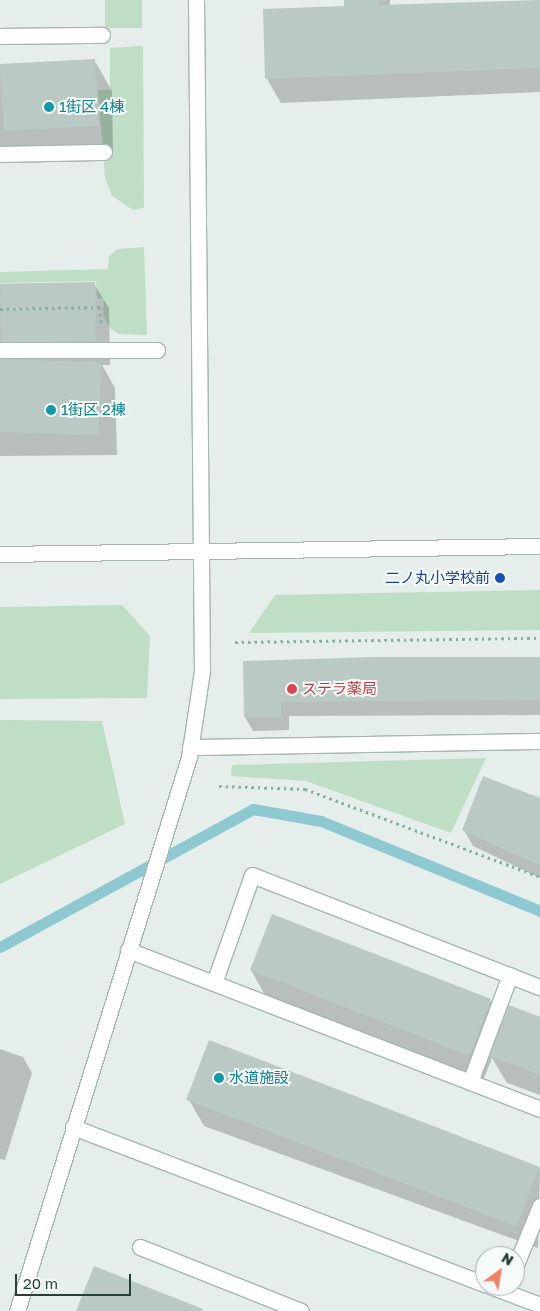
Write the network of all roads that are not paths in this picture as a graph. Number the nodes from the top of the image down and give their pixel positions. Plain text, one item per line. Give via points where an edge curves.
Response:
1 (196, 0) edge
2 (102, 35) dead end
3 (0, 36) edge
4 (104, 152) dead end
5 (0, 154) edge
6 (0, 350) edge
7 (158, 350) dead end
8 (540, 546) edge
9 (199, 550) junction
10 (0, 554) edge
11 (540, 741) edge
12 (190, 747) junction
13 (128, 950) junction
14 (510, 975) junction
15 (214, 983) junction
16 (540, 987) edge
17 (470, 1082) junction
18 (540, 1109) edge
19 (73, 1127) junction
20 (540, 1206) edge
21 (140, 1246) dead end
22 (524, 1246) edge
23 (475, 1280) edge
24 (521, 1296) edge
25 (540, 1305) edge
26 (17, 1311) edge
27 (301, 1311) edge

1 - 9 street
2 - 3 street
4 - 5 street
6 - 7 street
8 - 9 street
9 - 10 street
9 - 12 street via 202,671
11 - 12 street
12 - 13 street
13 - 15 street
13 - 19 street
14 - 15 street via 252,875
14 - 16 street
14 - 17 street
15 - 17 street
17 - 18 street
19 - 23 street
19 - 26 street
20 - 22 street
21 - 27 street
24 - 25 street

